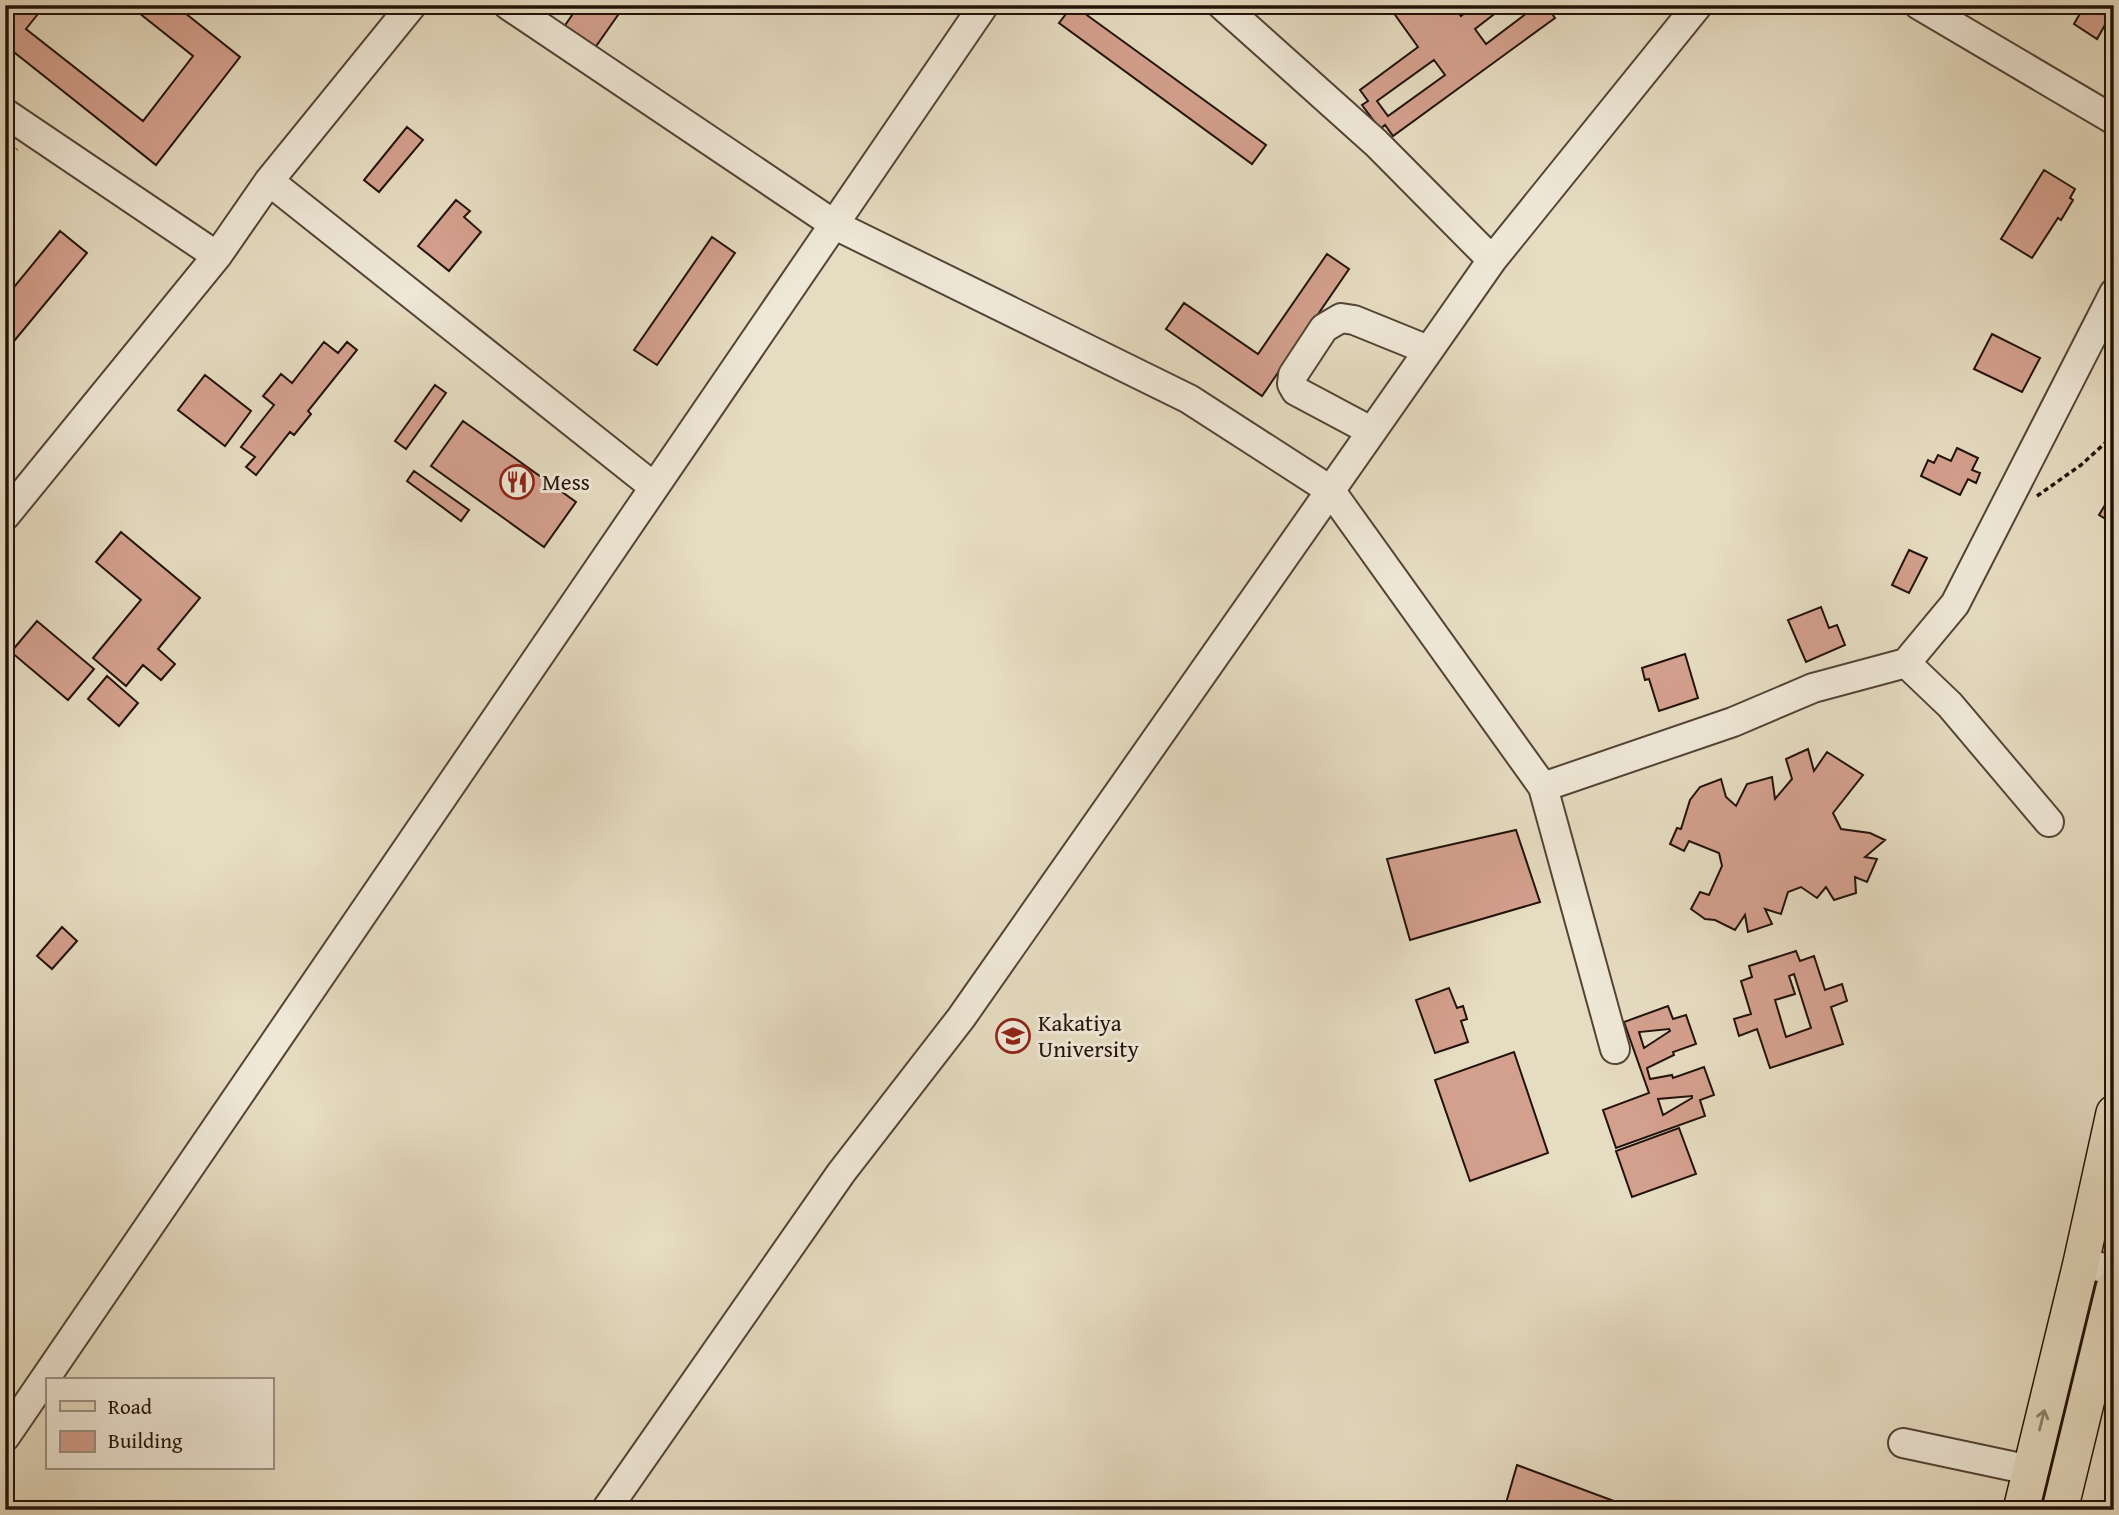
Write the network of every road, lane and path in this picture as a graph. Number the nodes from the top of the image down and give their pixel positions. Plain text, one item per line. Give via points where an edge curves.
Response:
1 (412, 5) edge
2 (508, 5) edge
3 (984, 5) edge
4 (1222, 5) edge
5 (1699, 5) edge
6 (1920, 5) edge
7 (5, 113) edge
8 (2114, 120) edge
9 (270, 181) junction
10 (835, 225) junction
11 (217, 256) junction
12 (1492, 260) junction
13 (2114, 293) edge
14 (1428, 350) junction
15 (1371, 431) junction
16 (2114, 435) edge
17 (654, 487) junction
18 (1330, 490) junction
19 (2028, 503) dead end
20 (5, 516) edge
21 (1906, 663) junction
22 (1543, 787) junction
23 (2049, 821) dead end
24 (1615, 1049) dead end
25 (2114, 1113) edge
26 (2098, 1266) edge
27 (2114, 1288) edge
28 (5, 1437) edge
29 (1903, 1443) dead end
30 (2030, 1470) junction
31 (606, 1510) edge
32 (2021, 1510) edge
33 (2060, 1510) edge

1 - 9 street
2 - 10 street
3 - 10 street
4 - 12 street via 1376,143
5 - 12 street
6 - 8 street
7 - 11 street
9 - 11 street
9 - 17 street
10 - 17 street
10 - 18 street via 1189,399
11 - 20 street
12 - 14 street
13 - 21 street via 1955,604
14 - 15 street
14 - 15 street via 1354,320 1341,318 1324,328 1293,375 1292,384 1296,391
15 - 18 street
16 - 19 path
17 - 28 street
18 - 22 street
18 - 31 street via 961,1018 841,1173
21 - 22 street via 1813,688 1733,722
21 - 23 street via 1951,705
22 - 24 street
25 - 26 main road
30 -> 26 main road
27 - 33 main road
29 - 30 street
30 - 32 main road

